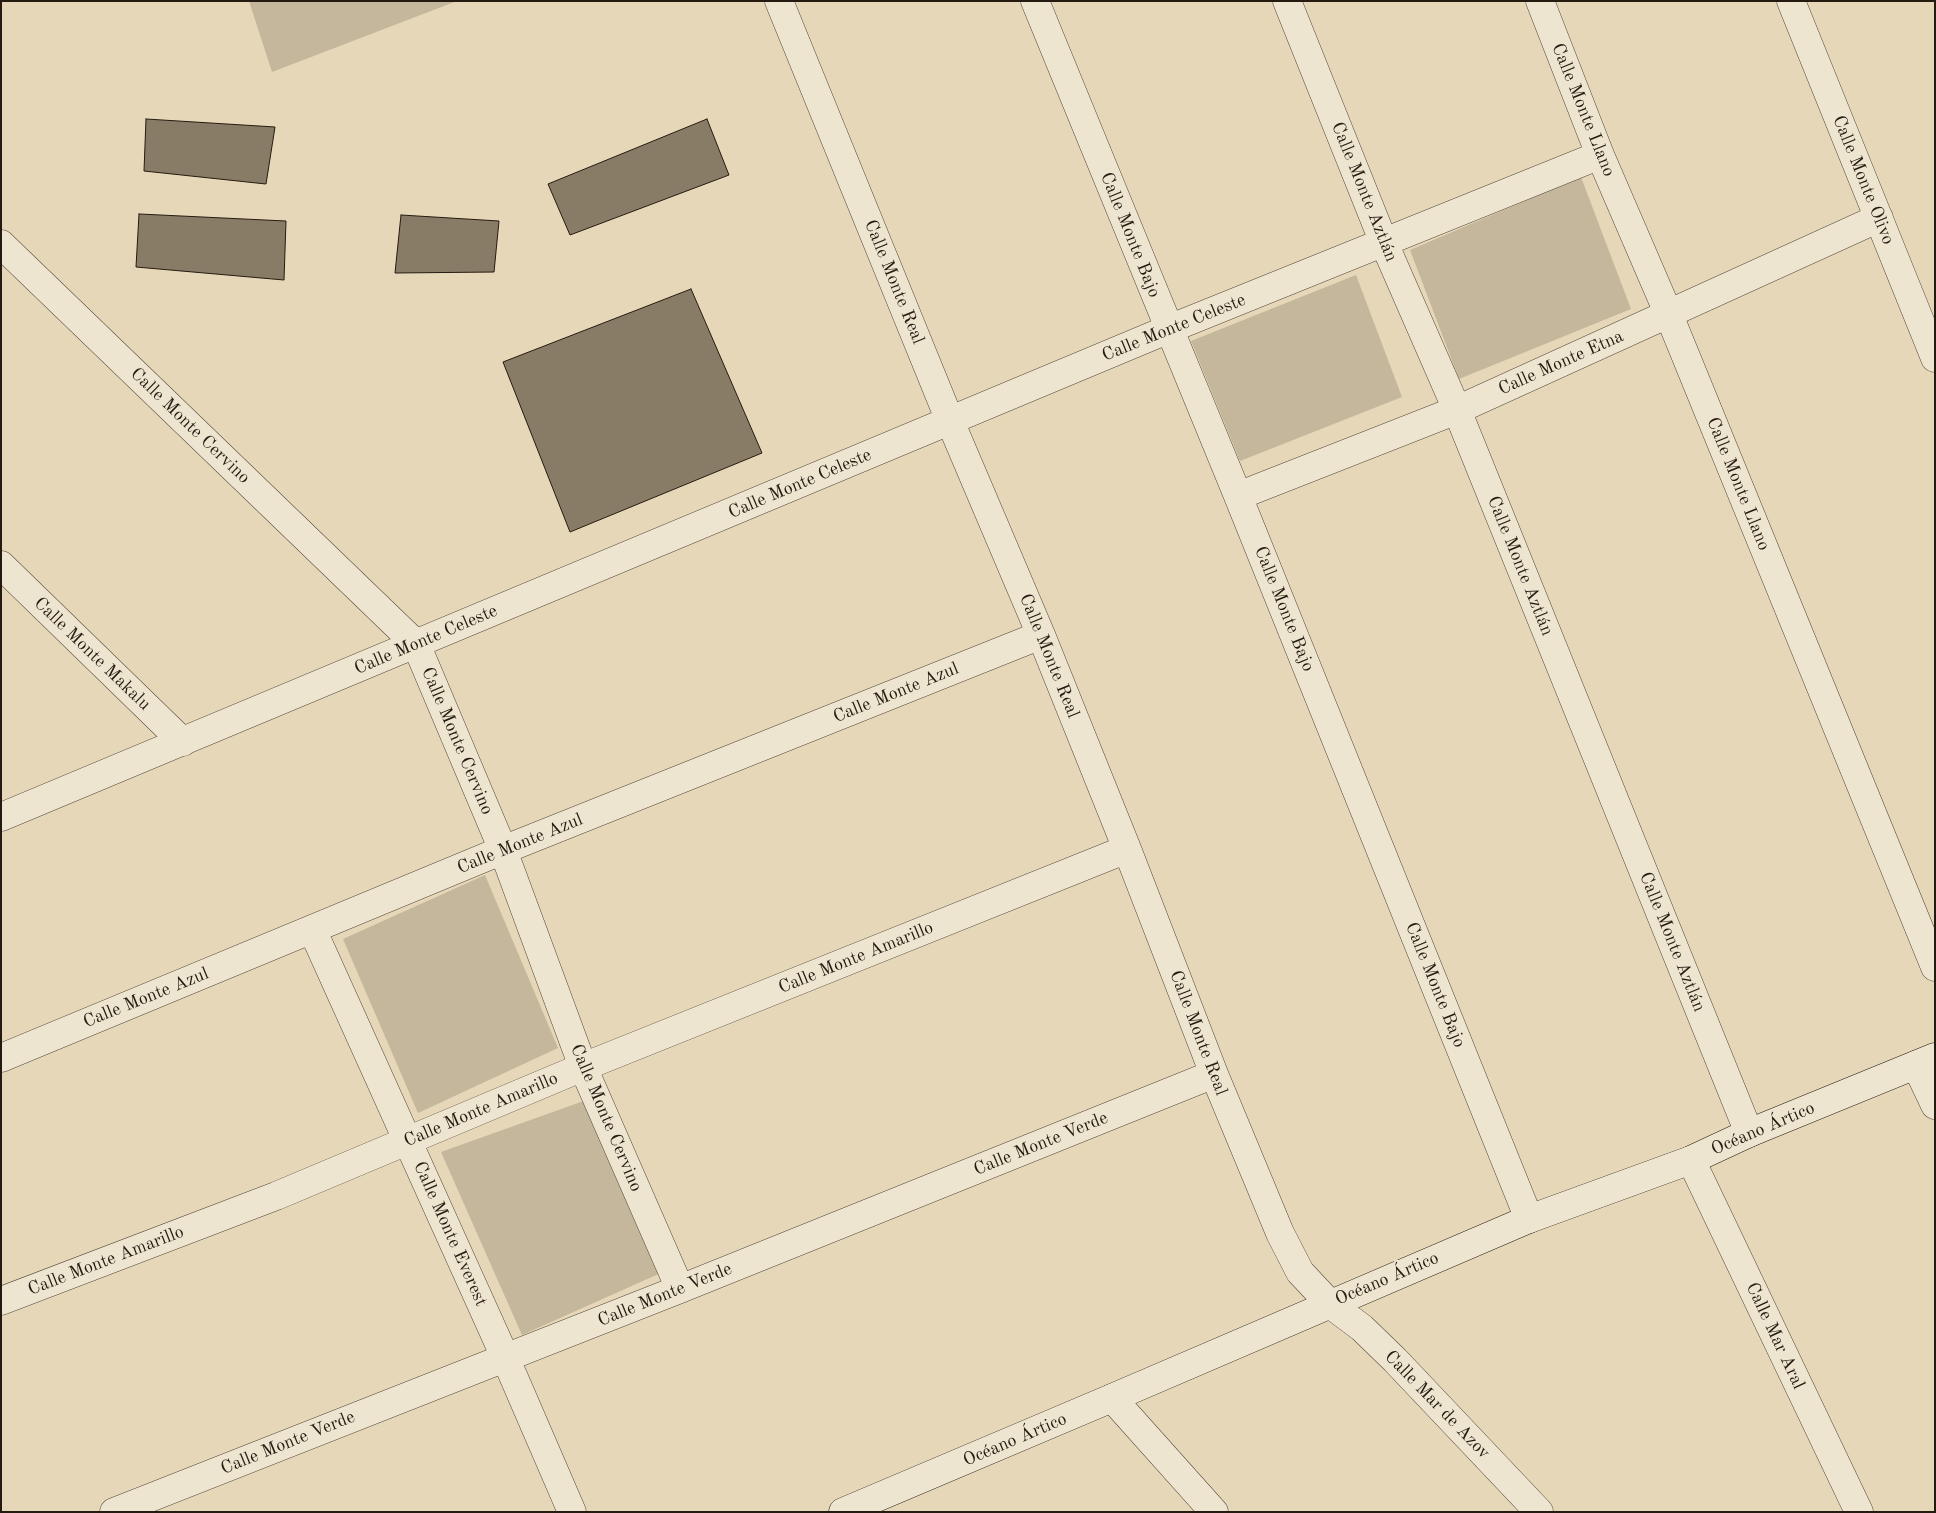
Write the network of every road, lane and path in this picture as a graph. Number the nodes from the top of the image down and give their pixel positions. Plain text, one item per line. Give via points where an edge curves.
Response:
1 (779, 1) edge
2 (1034, 1) edge
3 (1286, 1) edge
4 (1540, 1) edge
5 (1791, 1) edge
6 (1600, 155) junction
7 (1879, 218) junction
8 (1384, 243) junction
9 (1, 244) edge
10 (1669, 315) junction
11 (1169, 329) junction
12 (1935, 358) edge
13 (1457, 410) junction
14 (950, 421) junction
15 (1238, 496) junction
16 (1, 565) edge
17 (1041, 635) junction
18 (416, 644) junction
19 (183, 742) junction
20 (1, 817) edge
21 (1127, 849) junction
22 (503, 850) junction
23 (312, 929) junction
24 (1935, 967) edge
25 (1, 1058) edge
26 (1925, 1061) edge
27 (583, 1067) junction
28 (1214, 1074) junction
29 (1935, 1105) edge
30 (1749, 1133) junction
31 (408, 1142) junction
32 (1692, 1160) junction
33 (1529, 1219) junction
34 (680, 1289) junction
35 (1, 1301) edge
36 (1330, 1304) junction
37 (505, 1357) junction
38 (1112, 1398) junction
39 (859, 1509) edge
40 (114, 1512) edge
41 (572, 1512) edge
42 (1214, 1512) edge
43 (1539, 1512) edge
44 (1859, 1512) edge

1 - 14 street, Calle Monte Real
2 - 11 street, Calle Monte Bajo
3 - 8 street, Calle Monte Aztlán
4 - 6 street, Calle Monte Llano
5 - 7 street, Calle Monte Olivo
6 - 8 street, Calle Monte Celeste
6 - 10 street, Calle Monte Llano
7 - 10 street, Calle Monte Etna
7 - 12 street, Calle Monte Olivo
8 - 11 street, Calle Monte Celeste
8 - 13 street, Calle Monte Aztlán
9 - 18 street, Calle Monte Cervino
10 - 13 street, Calle Monte Etna
10 - 24 street, Calle Monte Llano
11 - 14 street, Calle Monte Celeste
11 - 15 street, Calle Monte Bajo
13 - 15 street, Calle Monte Etna
13 - 30 street, Calle Monte Aztlán
14 - 17 street, Calle Monte Real
14 - 18 street, Calle Monte Celeste
15 - 33 street, Calle Monte Bajo
16 - 19 street, Calle Monte Makalu
17 - 21 street, Calle Monte Real
17 - 22 street, Calle Monte Azul
18 - 19 street, Calle Monte Celeste
18 - 22 street, Calle Monte Cervino
19 - 20 street, Calle Monte Celeste
21 - 27 street, Calle Monte Amarillo
21 - 28 street, Calle Monte Real
22 - 23 street, Calle Monte Azul
22 - 27 street, Calle Monte Cervino
23 - 25 street, Calle Monte Azul
23 - 31 street, Calle Monte Everest
26 - 29 street
26 - 30 street, Océano Ártico
27 - 31 street, Calle Monte Amarillo
27 - 34 street, Calle Monte Cervino
28 - 34 street, Calle Monte Verde
28 - 36 street, Calle Monte Real via 1280,1233 1300,1272
30 - 32 street, Océano Ártico
31 - 35 street, Calle Monte Amarillo
31 - 37 street, Calle Monte Everest
32 - 33 street, Océano Ártico
32 - 44 street, Calle Mar Aral
33 - 36 street, Océano Ártico
34 - 37 street, Calle Monte Verde
36 - 38 street, Océano Ártico
36 - 43 street, Calle Mar de Azov via 1362,1328 1395,1360
37 - 40 street, Calle Monte Verde
37 - 41 street, Calle Monte Everest
38 - 39 street, Océano Ártico
38 - 42 street

